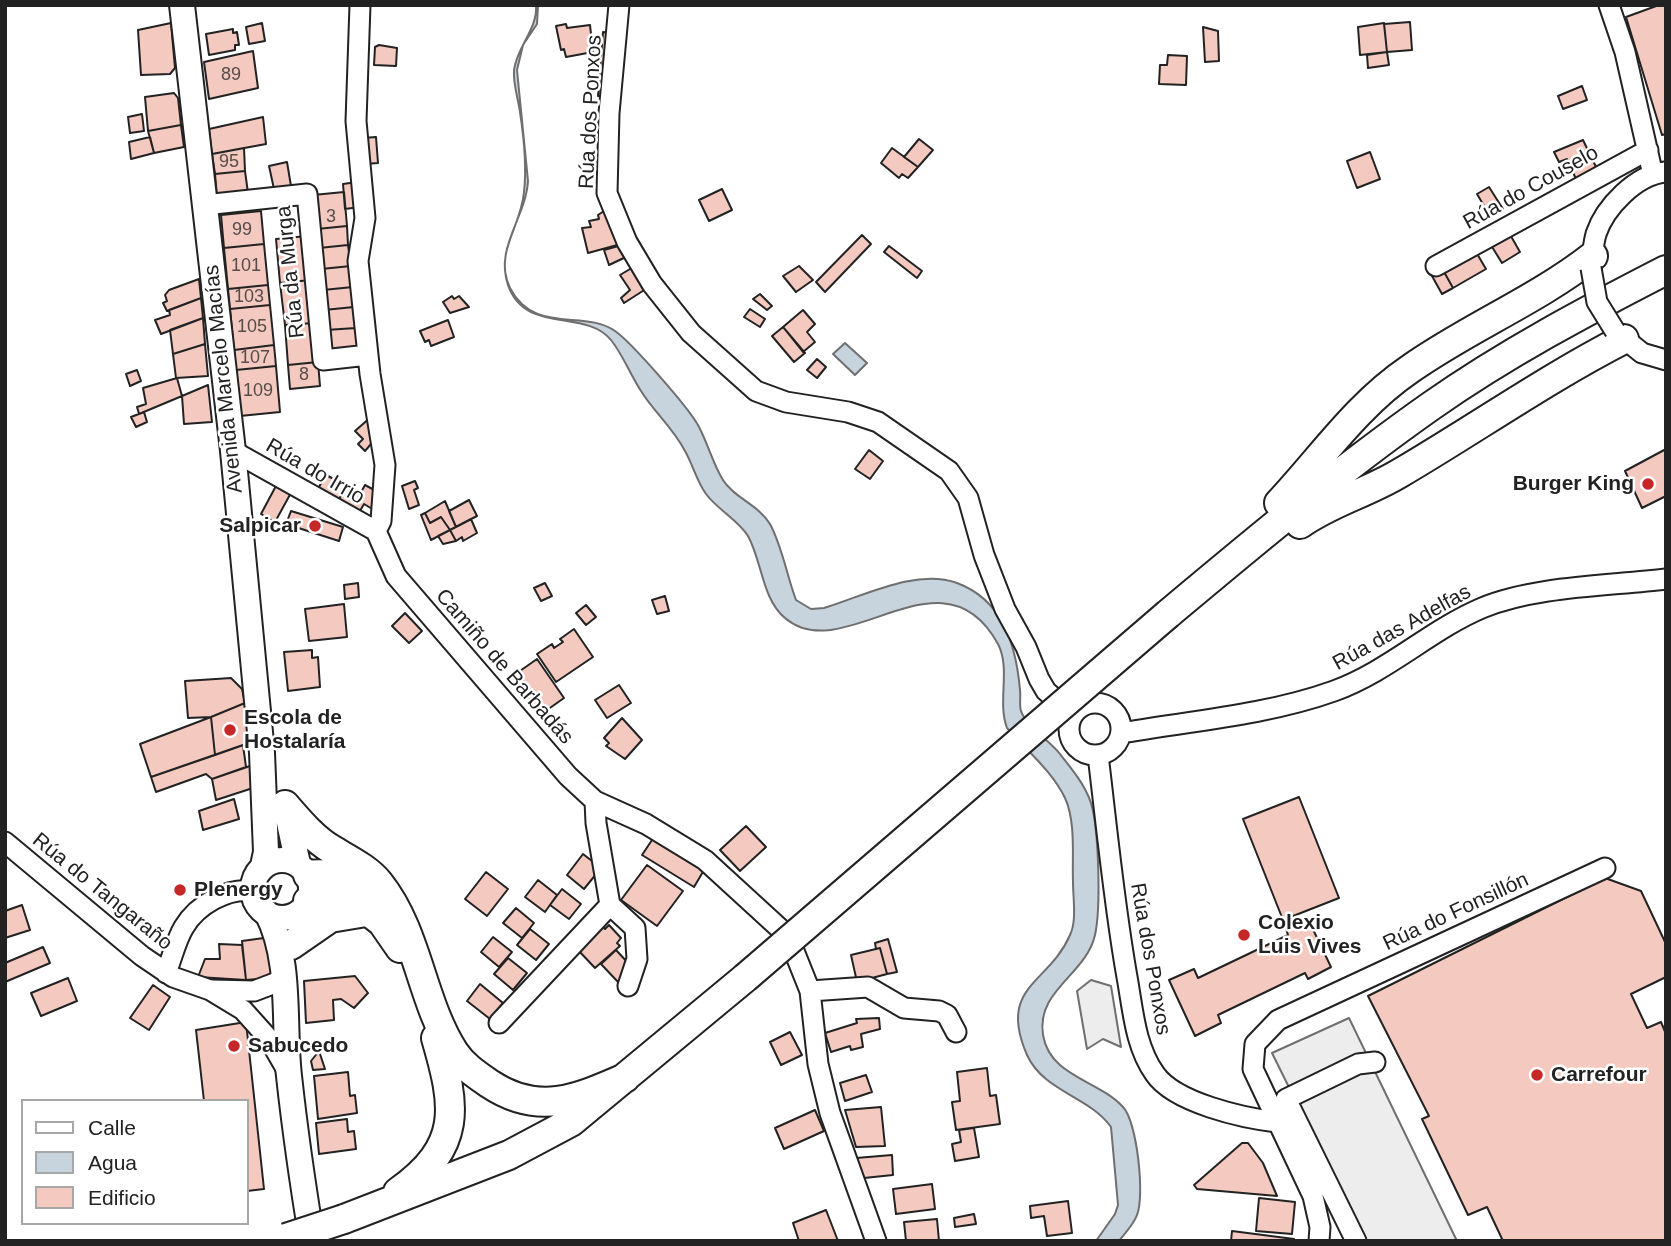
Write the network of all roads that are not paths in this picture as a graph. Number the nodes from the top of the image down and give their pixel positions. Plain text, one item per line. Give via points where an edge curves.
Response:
1 (182, 5) edge
2 (360, 5) edge
3 (619, 5) edge
4 (1608, 5) edge
5 (1648, 150) junction
6 (1660, 174) edge
7 (204, 205) junction
8 (1592, 262) junction
9 (1436, 266) dead end
10 (1666, 270) edge
11 (1620, 335) junction
12 (368, 355) junction
13 (1666, 360) edge
14 (233, 451) junction
15 (376, 531) junction
16 (1214, 576) junction
17 (1666, 579) edge
18 (1073, 715) junction
19 (1121, 733) junction
20 (1098, 755) junction
21 (595, 801) junction
22 (275, 807) junction
23 (5, 842) edge
24 (263, 866) junction
25 (1605, 868) dead end
26 (303, 889) junction
27 (253, 891) junction
28 (610, 905) junction
29 (371, 913) junction
30 (267, 914) junction
31 (400, 918) junction
32 (291, 945) junction
33 (166, 973) junction
34 (283, 980) junction
35 (628, 986) dead end
36 (211, 990) junction
37 (810, 991) junction
38 (499, 1023) dead end
39 (956, 1032) dead end
40 (1375, 1062) dead end
41 (289, 1074) junction
42 (625, 1078) junction
43 (1277, 1122) junction
44 (303, 1187) junction
45 (1335, 1196) junction
46 (372, 1210) junction
47 (292, 1240) edge
48 (323, 1241) edge
49 (876, 1241) edge
50 (1319, 1241) edge
51 (1339, 1241) edge
52 (1356, 1241) edge

1 - 7 main road, Avenida Marcelo Macías
2 - 12 street via 356,121 365,218 358,261
3 - 18 street, Rúa dos Ponxos via 606,181 611,206 634,256 677,318 746,384 768,397 878,422 949,471 968,498 997,587 1039,679
4 - 5 street via 1625,52
5 - 6 street
5 - 9 street, Rúa do Couselo
6 - 8 street via 1629,188 1606,214 1596,234
7 - 12 street, Rúa da Murga via 307,194 324,360
7 - 14 main road, Avenida Marcelo Macías
8 - 11 street, bridge via 1597,302
8 - 16 highway via 1409,370 1346,423 1317,462
10 - 16 highway via 1572,318 1433,405 1306,499
11 - 13 street via 1642,353
11 - 16 highway via 1400,474 1320,510 1266,548
12 - 15 street via 385,446 381,521
14 - 15 street, Rúa do Irrio
14 - 22 main road, Avenida Marcelo Macías via 262,753
15 - 21 street, Camiño de Barbadás via 396,576 568,776
16 - 42 highway, bridge
17 - 19 street, Rúa das Adelfas via 1497,603 1455,622 1366,678 1334,691
18 - 19 street via 1087,705 1104,705 1117,716
18 - 20 street via 1071,739 1082,752
19 - 20 street via 1115,745
20 - 43 street, Rúa dos Ponxos via 1118,923 1138,1040 1155,1076 1183,1094 1239,1117
21 - 28 street
21 - 37 street, Camiño de Barbadás via 646,824 705,860 745,895 788,936
22 - 24 main road, Avenida Marcelo Macías
22 - 26 main road, Avenida Marcelo Macías
22 - 31 highway via 378,882
23 - 33 street, Rúa do Tangaraño
24 - 26 main road via 281,859
24 - 27 main road
25 - 43 street, Rúa do Fonsillón via 1278,1020 1255,1044 1253,1069
26 - 29 highway via 355,901
26 - 30 main road via 281,918
26 - 31 highway via 319,873 363,886
26 - 32 main road, Avenida Marcelo Macías
27 - 30 main road
27 - 33 street via 241,889 209,901 184,926
28 - 35 street via 635,928 637,959
28 - 38 street
29 - 32 highway via 330,918
29 - 46 highway via 397,940 435,1035 449,1084 450,1124 439,1156 415,1180
30 - 34 main road, Avenida Marcelo Macías via 275,930
31 - 42 highway via 455,1054 473,1073 502,1092 528,1101 555,1103 578,1099
32 - 34 main road, Avenida Marcelo Macías
33 - 36 street, Rúa do Tangaraño
34 - 36 street, Rúa do Tangaraño via 254,991
34 - 41 main road, Avenida Marcelo Macías
36 - 41 street, Rúa do Tangaraño via 243,1010 269,1039
37 - 39 street via 868,987 904,1008 947,1015
37 - 49 street, Camiño de Barbadás via 818,1064 830,1113
40 - 45 street via 1359,1064 1286,1098
41 - 44 main road, Avenida Marcelo Macías
42 - 46 highway via 570,1122 509,1155
43 - 50 street via 1313,1196
44 - 47 main road
44 - 48 main road
45 - 51 street
45 - 52 street
46 - 47 highway, bridge

